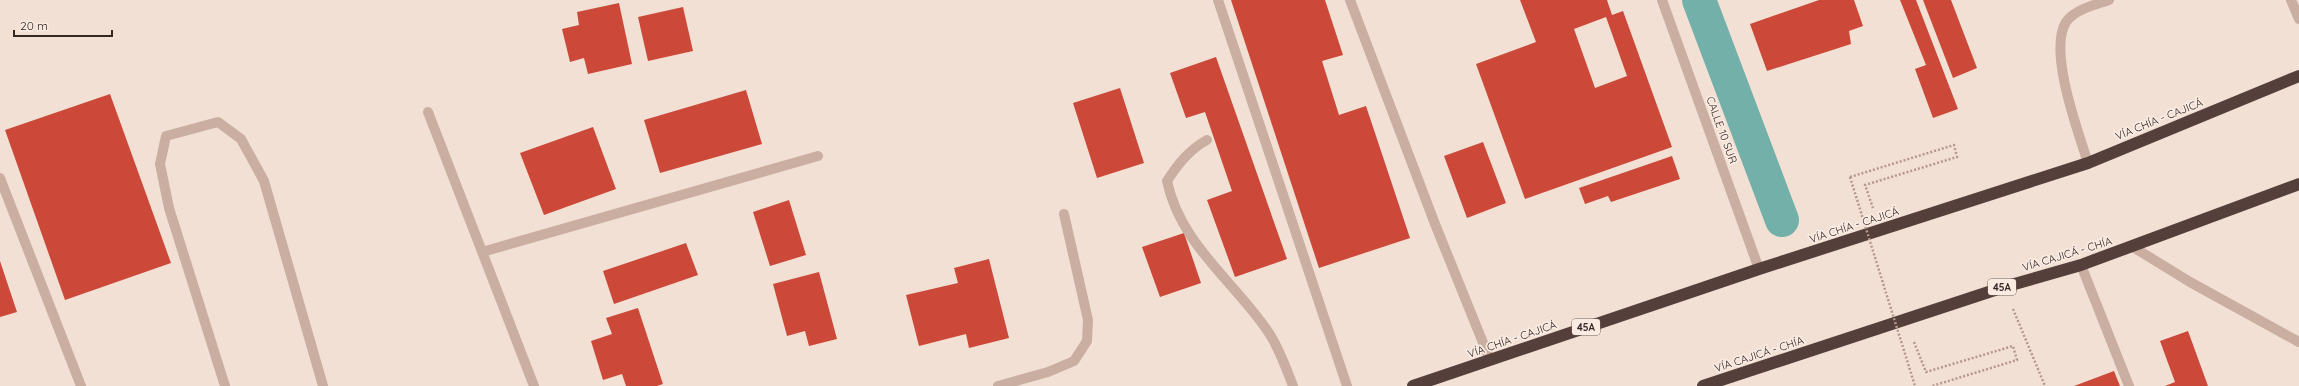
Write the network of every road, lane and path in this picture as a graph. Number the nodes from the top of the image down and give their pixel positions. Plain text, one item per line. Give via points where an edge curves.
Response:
1 (1218, 0) edge
2 (1350, 0) edge
3 (1662, 0) edge
4 (2109, 0) edge
5 (2291, 0) edge
6 (2299, 19) edge
7 (2299, 76) edge
8 (428, 112) dead end
9 (1206, 140) dead end
10 (818, 156) dead end
11 (2088, 163) junction
12 (0, 178) edge
13 (2299, 184) edge
14 (1064, 214) dead end
15 (1881, 230) junction
16 (2133, 247) junction
17 (482, 252) junction
18 (2081, 265) junction
19 (1759, 269) junction
20 (2004, 287) junction
21 (1906, 319) junction
22 (2299, 342) edge
23 (1490, 360) junction
24 (82, 386) edge
25 (225, 386) edge
26 (323, 386) edge
27 (534, 386) edge
28 (998, 386) edge
29 (1293, 386) edge
30 (1347, 386) edge
31 (1413, 386) edge
32 (1703, 386) edge
33 (1915, 386) edge
34 (1932, 386) edge
35 (2045, 386) edge
36 (2129, 386) edge

1 - 30 street
2 - 23 street
3 - 19 street, CALLE 10 SUR
4 - 11 street via 2077,12 2067,22 2061,36 2064,81
5 - 6 street
7 - 11 highway, VÍA CHÍA - CAJICÁ / 45A
8 - 17 street
9 - 29 street via 1178,164 1167,181 1171,199 1190,236 1269,333
10 - 17 street
11 - 15 highway, VÍA CHÍA - CAJICÁ / 45A
12 - 24 street
13 - 16 highway, VÍA CAJICÁ - CHÍA / 45A
14 - 28 street via 1088,320 1087,342 1074,361 1048,372
15 - 19 highway, VÍA CHÍA - CAJICÁ / 45A
15 - 33 path, bridge via 1865,185 1957,157 1954,145 1850,177
16 - 18 highway, VÍA CAJICÁ - CHÍA / 45A
16 - 22 street via 2190,282
17 - 27 street
18 - 20 highway, VÍA CAJICÁ - CHÍA / 45A
18 - 36 street
19 - 23 highway, VÍA CHÍA - CAJICÁ / 45A
20 - 21 highway, VÍA CAJICÁ - CHÍA / 45A
20 - 35 path
21 - 32 highway, VÍA CAJICÁ - CHÍA / 45A
21 - 34 path via 1926,372 2013,346 2017,360
23 - 31 highway, VÍA CHÍA - CAJICÁ / 45A
25 - 26 street via 169,208 160,164 166,136 218,122 241,139 264,181

